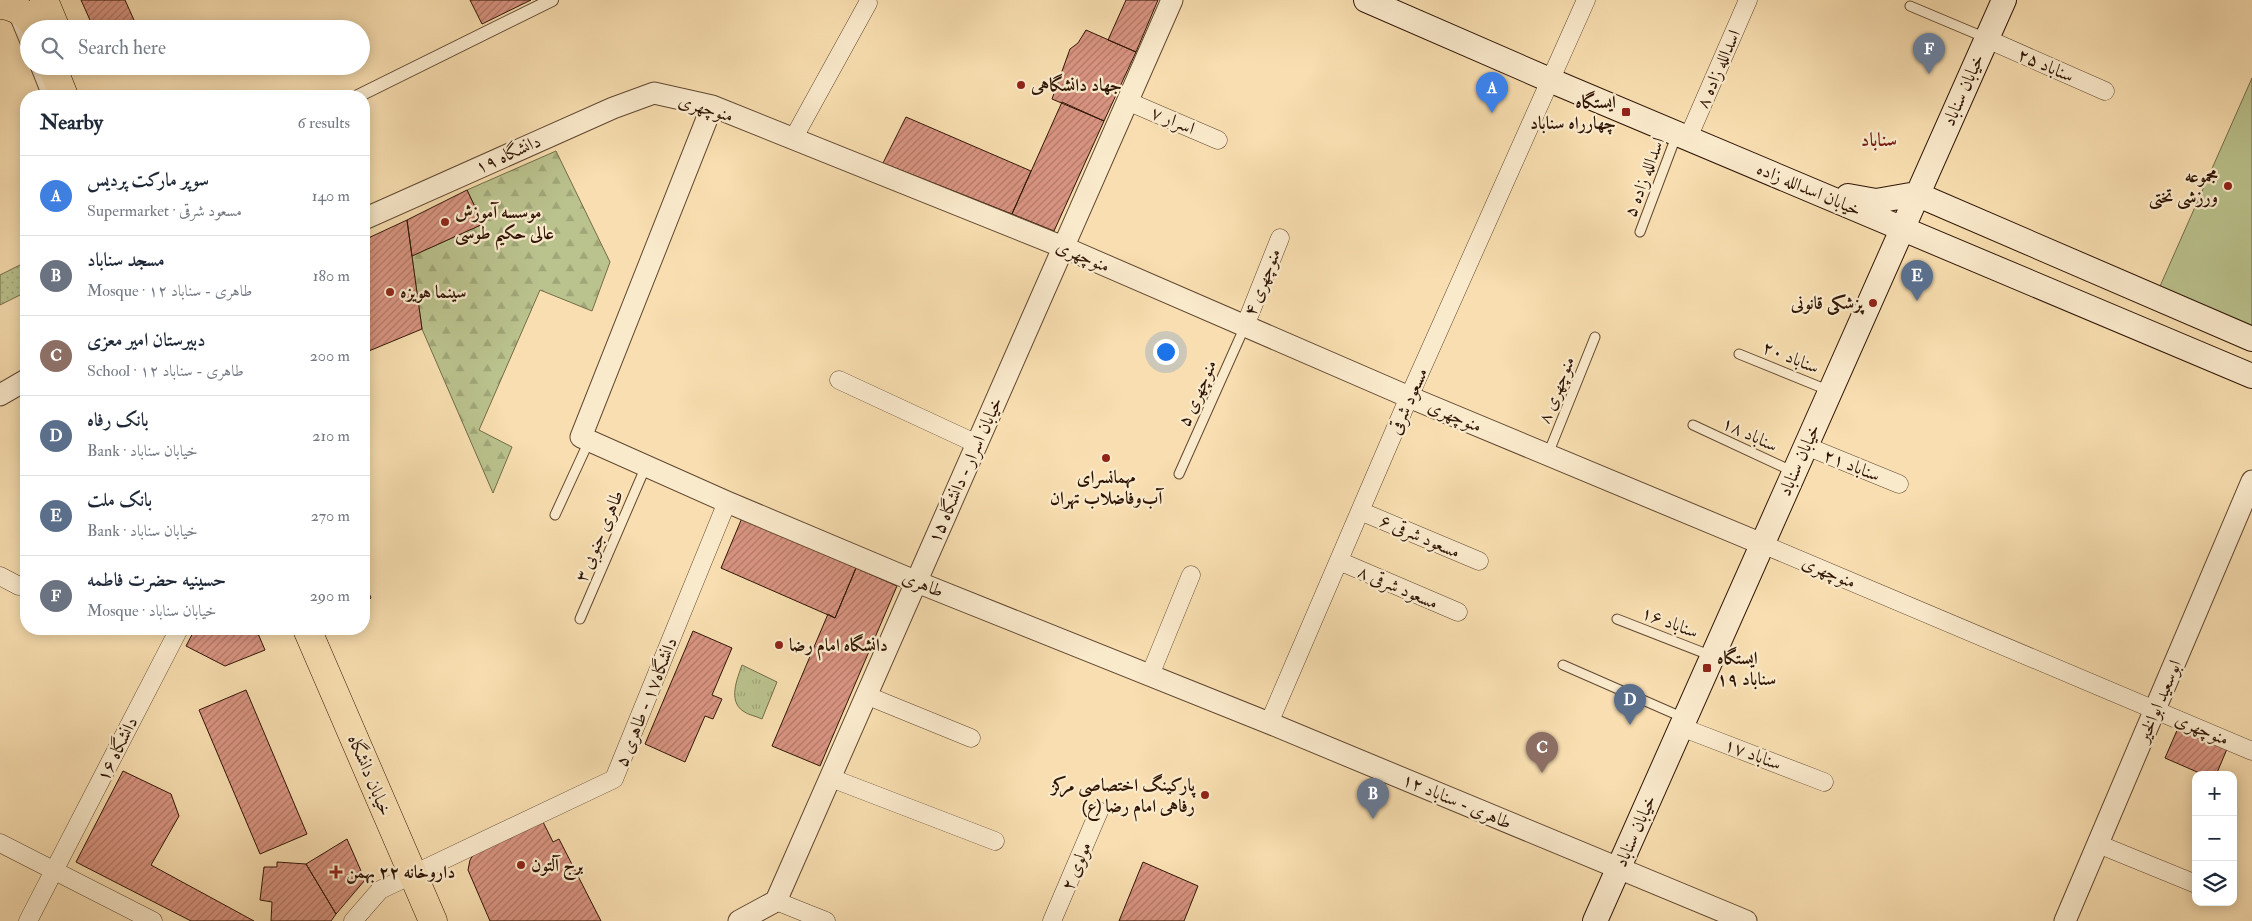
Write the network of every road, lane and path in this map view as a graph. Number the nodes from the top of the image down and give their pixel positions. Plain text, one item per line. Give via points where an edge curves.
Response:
1 (44, 0) edge
2 (552, 0) edge
3 (1172, 0) edge
4 (1586, 0) edge
5 (1748, 0) edge
6 (2004, 0) edge
7 (1375, 2) edge
8 (868, 3) dead end
9 (6, 4) edge
10 (1910, 6) dead end
11 (32, 20) edge
12 (52, 20) edge
13 (20, 33) edge
14 (1987, 39) junction
15 (39, 75) edge
16 (56, 75) edge
17 (76, 75) edge
18 (1552, 81) junction
19 (45, 90) edge
20 (62, 90) edge
21 (82, 90) edge
22 (370, 90) edge
23 (2105, 91) dead end
24 (654, 93) joint
25 (1127, 101) junction
26 (712, 106) junction
27 (1682, 136) junction
28 (794, 139) junction
29 (1218, 140) dead end
30 (1812, 190) junction
31 (1916, 194) junction
32 (370, 215) edge
33 (1902, 228) junction
34 (1640, 232) dead end
35 (1280, 238) dead end
36 (1063, 247) junction
37 (1245, 326) junction
38 (1595, 337) dead end
39 (2252, 339) edge
40 (1739, 354) dead end
41 (2252, 376) edge
42 (839, 380) dead end
43 (20, 383) edge
44 (1830, 391) junction
45 (0, 394) edge
46 (1409, 397) junction
47 (1693, 425) dead end
48 (585, 439) junction
49 (977, 444) junction
50 (1806, 446) junction
51 (1548, 454) junction
52 (646, 466) junction
53 (1794, 472) junction
54 (1179, 474) dead end
55 (2252, 480) edge
56 (1899, 484) dead end
57 (727, 502) junction
58 (1360, 511) junction
59 (555, 515) dead end
60 (1762, 544) junction
61 (1339, 561) junction
62 (1479, 561) dead end
63 (1191, 575) dead end
64 (0, 576) edge
65 (916, 582) junction
66 (19, 586) dead end
67 (1458, 612) dead end
68 (580, 618) dead end
69 (1617, 619) dead end
70 (176, 635) edge
71 (310, 635) edge
72 (1712, 656) junction
73 (1563, 665) dead end
74 (1150, 675) junction
75 (868, 696) junction
76 (2155, 709) junction
77 (1683, 722) junction
78 (1269, 723) junction
79 (971, 738) dead end
80 (2252, 751) edge
81 (831, 778) junction
82 (1824, 782) dead end
83 (1099, 811) dead end
84 (995, 841) dead end
85 (0, 842) edge
86 (2098, 844) junction
87 (1618, 868) junction
88 (55, 870) junction
89 (413, 875) junction
90 (2192, 882) edge
91 (776, 901) junction
92 (28, 921) edge
93 (153, 921) edge
94 (353, 921) edge
95 (433, 921) edge
96 (739, 921) edge
97 (826, 921) edge
98 (1052, 921) edge
99 (1595, 921) edge
100 (1746, 921) edge
101 (2065, 921) edge

1 - 12 main road
2 - 22 street
3 - 25 street, خیابان اسرار - دانشگاه ۱۵
4 - 18 street, مسعود شرقی
5 - 27 street, اسدالله زاده ۸
6 - 14 main road, خیابان سناباد
7 - 18 main road, خیابان اسدالله زاده
8 - 28 street
9 - 11 main road
9 - 13 lane
10 - 14 lane
14 - 23 street, سناباد ۲۵
14 - 31 main road, خیابان سناباد
15 - 19 lane
16 - 20 main road
17 - 21 main road
18 - 27 main road, خیابان اسدالله زاده
18 - 46 street, مسعود شرقی
24 - 26 street, منوچهری
24 - 32 street, دانشگاه ۱۹ via 612,108
25 - 29 street, اسرار ۷
25 - 36 street, خیابان اسرار - دانشگاه ۱۵
26 - 28 street, منوچهری
26 - 48 street
27 - 30 main road, خیابان اسدالله زاده
27 - 34 lane, اسدالله زاده ۵
28 - 36 street, منوچهری
30 - 31 main road via 1876,201
30 - 33 main road, خیابان اسدالله زاده
31 - 33 main road, خیابان سناباد
31 - 39 main road
33 - 41 main road, خیابان اسدالله زاده
33 - 44 main road, خیابان سناباد
35 - 37 street, منوچهری ۴
36 - 37 street, منوچهری
36 - 49 street, خیابان اسرار - دانشگاه ۱۵
37 - 46 street, منوچهری
37 - 54 lane, منوچهری ۵
38 - 51 lane, منوچهری ۸
40 - 44 lane, سناباد ۲۰
42 - 49 street
43 - 45 street
44 - 50 main road, خیابان سناباد
46 - 51 street, منوچهری
46 - 58 street, مسعود شرقی
47 - 53 lane, سناباد ۱۸
48 - 52 street, طاهری
48 - 59 lane
49 - 65 street, خیابان اسرار - دانشگاه ۱۵
50 - 53 main road, خیابان سناباد
50 - 56 street, سناباد ۲۱
51 - 60 street, منوچهری
52 - 57 street, طاهری
52 - 68 lane, طاهری جنوبی ۳
53 - 60 main road, خیابان سناباد
55 - 76 street, ابوسعید ابوالخیر
57 - 65 street, طاهری
57 - 89 street, دانشگاه۱۷ - طاهری ۵ via 614,779
58 - 61 street, مسعود شرقی
58 - 62 street, مسعود شرقی ۶
60 - 72 main road, خیابان سناباد
60 - 76 street, منوچهری
61 - 67 street, مسعود شرقی ۸
61 - 78 street, مسعود شرقی
63 - 74 street
64 - 66 street
65 - 74 street, طاهری
65 - 75 street, خیابان اسرار - دانشگاه ۱۵
69 - 72 lane, سناباد ۱۶
70 - 88 street, دانشگاه ۱۶
71 - 89 main road, خیابان دانشگاه
72 - 77 main road, خیابان سناباد
73 - 77 lane
74 - 78 street, طاهری
75 - 79 street
75 - 81 street, خیابان اسرار - دانشگاه ۱۵
76 - 80 street, منوچهری
76 - 86 street, ابوسعید ابوالخیر
77 - 82 street, سناباد ۱۷
77 - 87 main road, خیابان سناباد
78 - 87 street, طاهری - سناباد ۱۲
81 - 84 street
81 - 91 street, خیابان اسرار - دانشگاه ۱۵
83 - 98 street, مولوی ۲
85 - 88 street
86 - 90 street
86 - 101 street, ابوسعید ابوالخیر
87 - 99 main road, خیابان سناباد
87 - 100 street, طاهری - سناباد ۱۲
88 - 92 street, دانشگاه ۱۶
88 - 93 street
89 - 94 street, دانشگاه۱۷ - طاهری ۵ via 380,890
89 - 95 main road, خیابان دانشگاه
91 - 96 street
91 - 97 street

